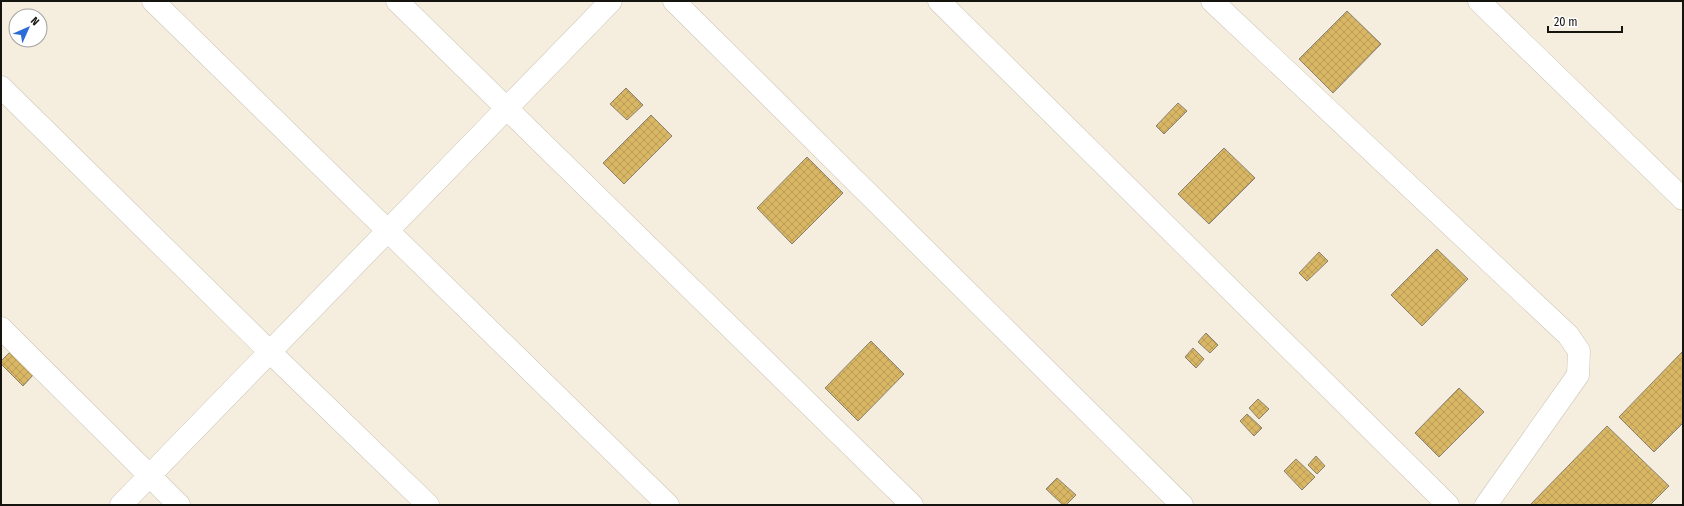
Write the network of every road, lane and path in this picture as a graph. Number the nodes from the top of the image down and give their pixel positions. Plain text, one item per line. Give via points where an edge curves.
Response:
1 (153, 1) edge
2 (397, 1) edge
3 (611, 1) edge
4 (674, 1) edge
5 (939, 1) edge
6 (1212, 1) edge
7 (1479, 1) edge
8 (1, 87) edge
9 (504, 108) junction
10 (1683, 199) edge
11 (388, 232) junction
12 (1, 328) edge
13 (270, 352) junction
14 (149, 476) junction
15 (121, 505) edge
16 (179, 505) edge
17 (428, 505) edge
18 (668, 505) edge
19 (912, 505) edge
20 (1182, 505) edge
21 (1448, 505) edge
22 (1486, 505) edge

1 - 11 street
2 - 9 street
3 - 9 street
4 - 20 street
5 - 21 street
6 - 22 street via 1568,335 1580,351 1578,375
7 - 10 street
8 - 13 street
9 - 11 street
9 - 19 street
11 - 13 street
11 - 18 street
12 - 14 street
13 - 14 street
13 - 17 street
14 - 15 street
14 - 16 street

